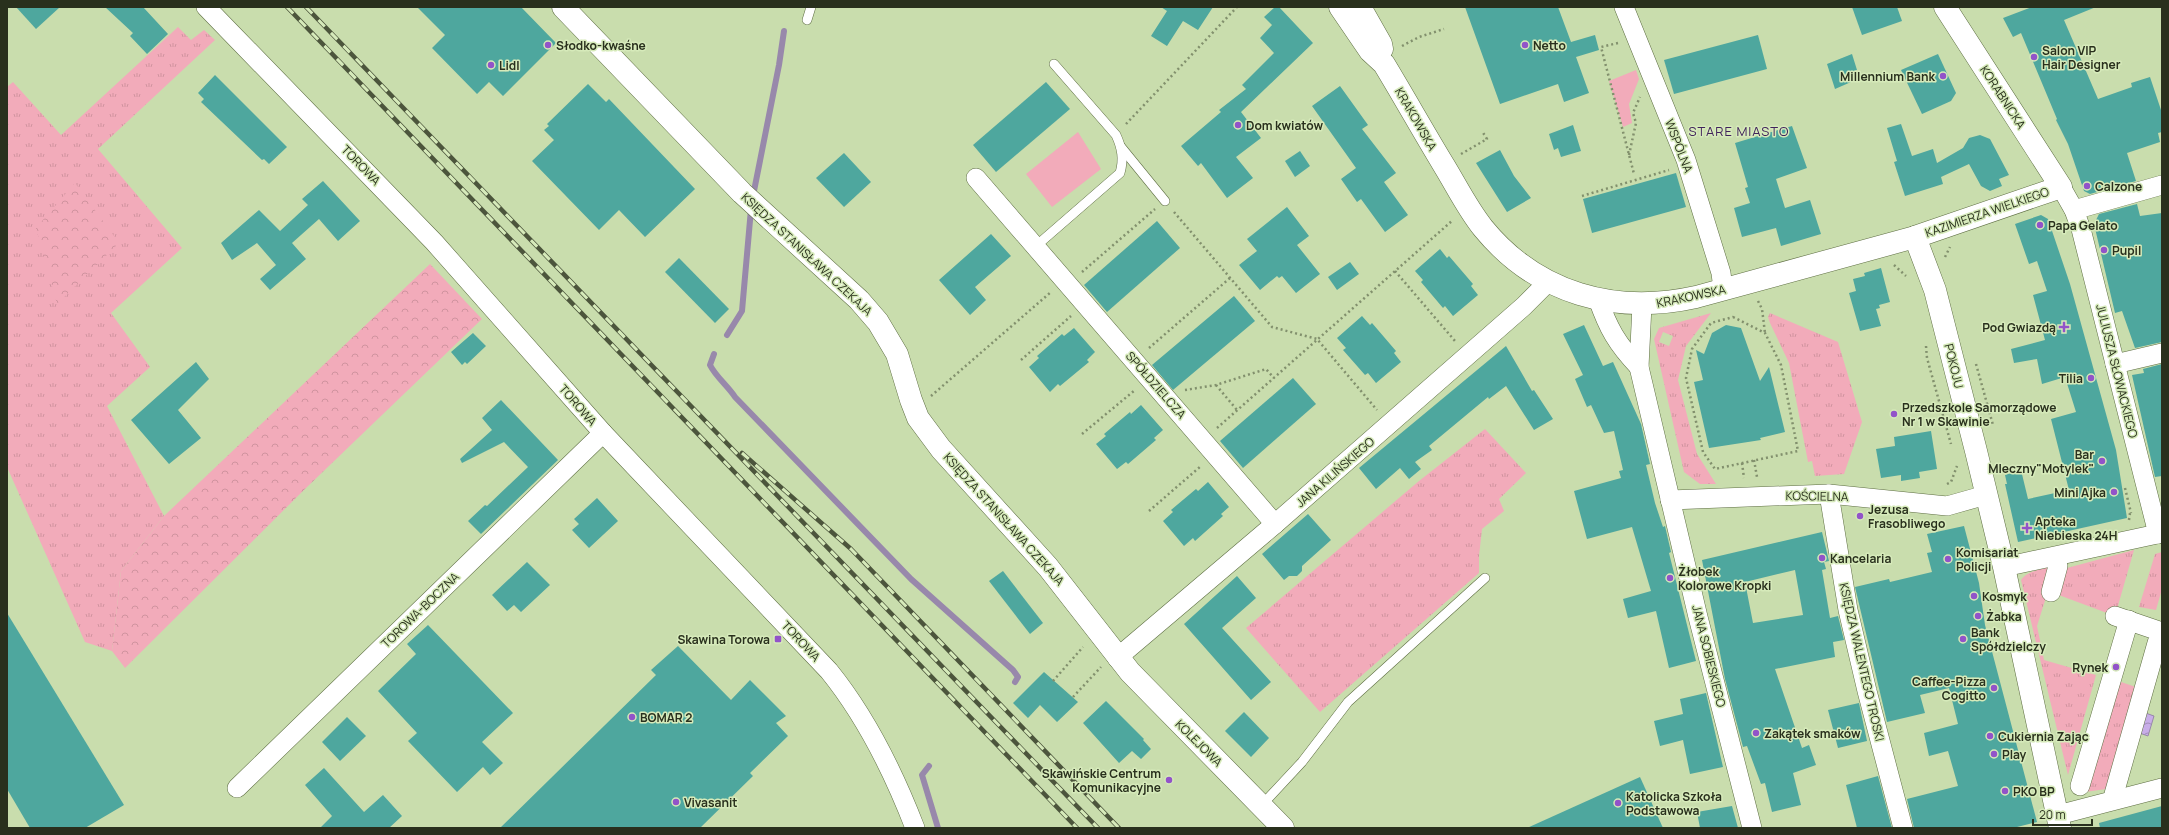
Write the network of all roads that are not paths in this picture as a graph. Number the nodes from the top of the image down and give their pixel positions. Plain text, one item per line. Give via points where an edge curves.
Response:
1 (206, 7) edge
2 (563, 7) edge
3 (811, 7) edge
4 (1340, 7) edge
5 (1360, 7) edge
6 (1624, 7) edge
7 (1945, 7) edge
8 (807, 20) dead end
9 (1054, 64) dead end
10 (1384, 64) junction
11 (1121, 147) junction
12 (976, 178) dead end
13 (2162, 185) edge
14 (2061, 187) junction
15 (1165, 201) road end
16 (2074, 210) junction
17 (1915, 236) junction
18 (1036, 246) junction
19 (1549, 281) junction
20 (1723, 290) junction
21 (1598, 299) junction
22 (1642, 305) junction
23 (2162, 353) edge
24 (2115, 364) junction
25 (1638, 367) junction
26 (603, 433) junction
27 (1829, 494) junction
28 (1986, 495) junction
29 (1670, 500) junction
30 (1275, 524) junction
31 (2160, 533) edge
32 (2058, 566) dead end
33 (2004, 567) junction
34 (1485, 578) dead end
35 (2051, 592) dead end
36 (2162, 632) edge
37 (2162, 639) edge
38 (1110, 661) junction
39 (2080, 786) dead end
40 (236, 788) dead end
41 (2162, 788) edge
42 (2114, 794) dead end
43 (1261, 806) junction
44 (2058, 824) edge
45 (915, 828) edge
46 (1283, 828) edge
47 (1752, 828) edge
48 (1903, 828) edge

1 - 26 street, TOROWA via 434,242
2 - 38 street, KSIĘDZA STANISŁAWA CZEKAJA via 742,192 859,300 878,322 897,354 910,400 928,434 1052,572
3 - 8 lane
4 - 10 street, KRAKOWSKA via 1370,51
5 - 10 street, KRAKOWSKA via 1381,44
6 - 20 street, WSPÓLNA via 1686,160 1721,273
7 - 14 street, KORABNICKA
9 - 11 lane via 1116,135
10 - 19 street, KRAKOWSKA via 1475,218 1509,254
11 - 15 lane
11 - 18 lane via 1123,163 1120,173
12 - 18 street, SPÓŁDZIELCZA
13 - 16 street
14 - 16 street, KAZIMIERZA WIELKIEGO
14 - 17 street, KAZIMIERZA WIELKIEGO
16 - 24 street, JULIUSZA SŁOWACKIEGO
17 - 20 street, KRAKOWSKA
17 - 28 street, POKOJU via 1935,290
18 - 30 street, SPÓŁDZIELCZA
19 - 21 street, KRAKOWSKA
19 - 30 street, JANA KILIŃSKIEGO via 1524,306
20 - 22 street, KRAKOWSKA via 1676,302
21 - 22 street, KRAKOWSKA
21 - 25 street, JANA SOBIESKIEGO via 1609,329
22 - 25 street, JANA SOBIESKIEGO
23 - 24 street
24 - 31 street, JULIUSZA SŁOWACKIEGO via 2151,508
25 - 29 street, JANA SOBIESKIEGO
26 - 40 street, TOROWA-BOCZNA
26 - 45 street, TOROWA via 829,671 850,697 885,757
27 - 28 street, KOŚCIELNA via 1947,506
27 - 29 street, KOŚCIELNA
27 - 48 street, KSIĘDZA WALENTEGO TROSKI via 1850,618
28 - 33 street, POKOJU
29 - 47 street, JANA SOBIESKIEGO
30 - 38 street, JANA KILIŃSKIEGO
31 - 33 street
32 - 35 street
33 - 44 street
34 - 43 lane via 1348,702 1302,762
36 - 39 street via 2122,618
37 - 42 street via 2157,643
38 - 43 street, KOLEJOWA
41 - 44 street
43 - 46 street, KOLEJOWA

